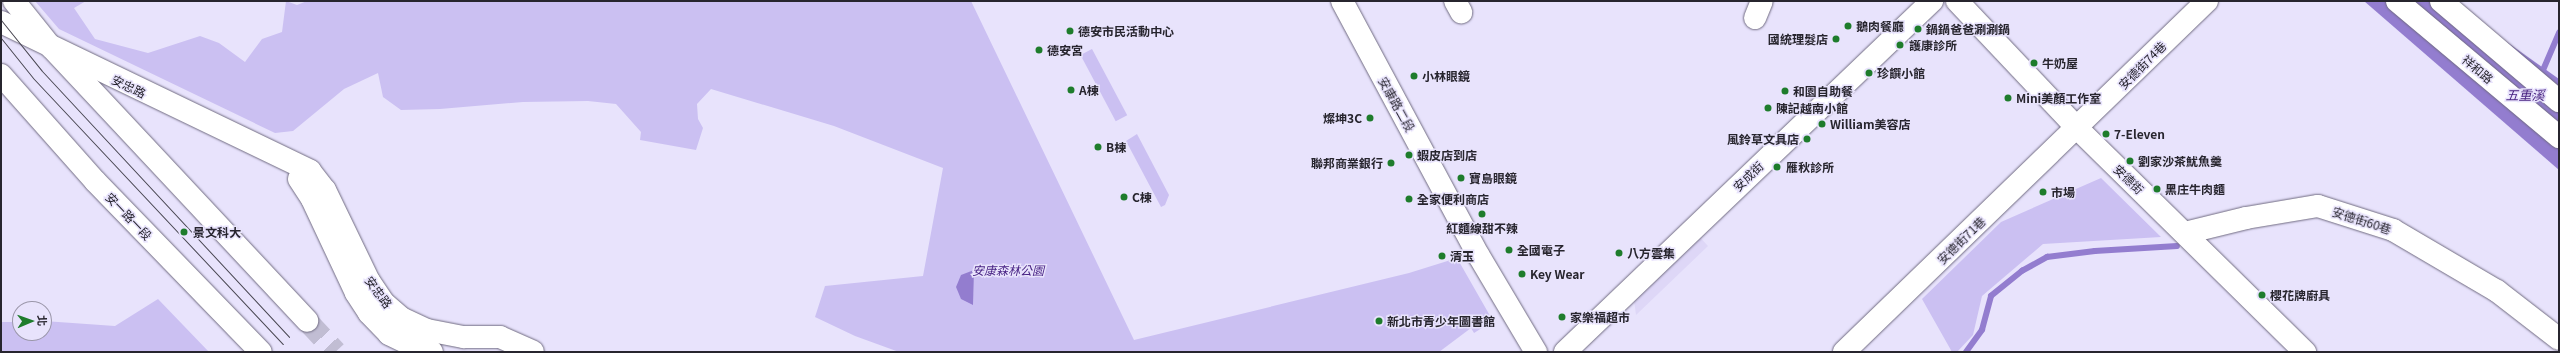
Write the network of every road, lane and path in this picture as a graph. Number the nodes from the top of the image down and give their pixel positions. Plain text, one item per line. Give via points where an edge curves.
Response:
1 (14, 1) edge
2 (1342, 1) edge
3 (1932, 1) edge
4 (1957, 1) edge
5 (2207, 1) edge
6 (2397, 1) edge
7 (2441, 1) edge
8 (1, 22) edge
9 (51, 47) junction
10 (1, 75) edge
11 (2553, 96) edge
12 (2077, 128) junction
13 (2559, 137) edge
14 (279, 158) junction
15 (2185, 233) junction
16 (307, 321) tunnel mouth
17 (2559, 339) edge
18 (261, 352) edge
19 (432, 352) edge
20 (533, 352) edge
21 (1536, 352) edge
22 (1565, 352) edge
23 (1844, 352) edge
24 (2306, 352) edge

1 - 9 street
2 - 21 street, 安康路二段 via 1479,256
3 - 22 street, 安成街
4 - 12 street, 安德街
5 - 12 street, 安德街74巷
6 - 13 street, 祥和路
7 - 11 street
8 - 9 street, 安忠路
9 - 14 street, 安忠路
9 - 16 street
10 - 18 street, 安一路一段 via 95,181
12 - 15 street, 安德街
12 - 23 street, 安德街71巷
14 - 19 street, 安忠路 via 302,182 312,199 352,287 369,313 389,334 422,350
14 - 20 street, 安忠路 via 310,171 325,190 369,282 384,302 401,318 427,330 464,337 500,337
15 - 17 street, 安德街60巷 via 2246,218 2318,206 2393,230 2497,291
15 - 24 street, 安德街

